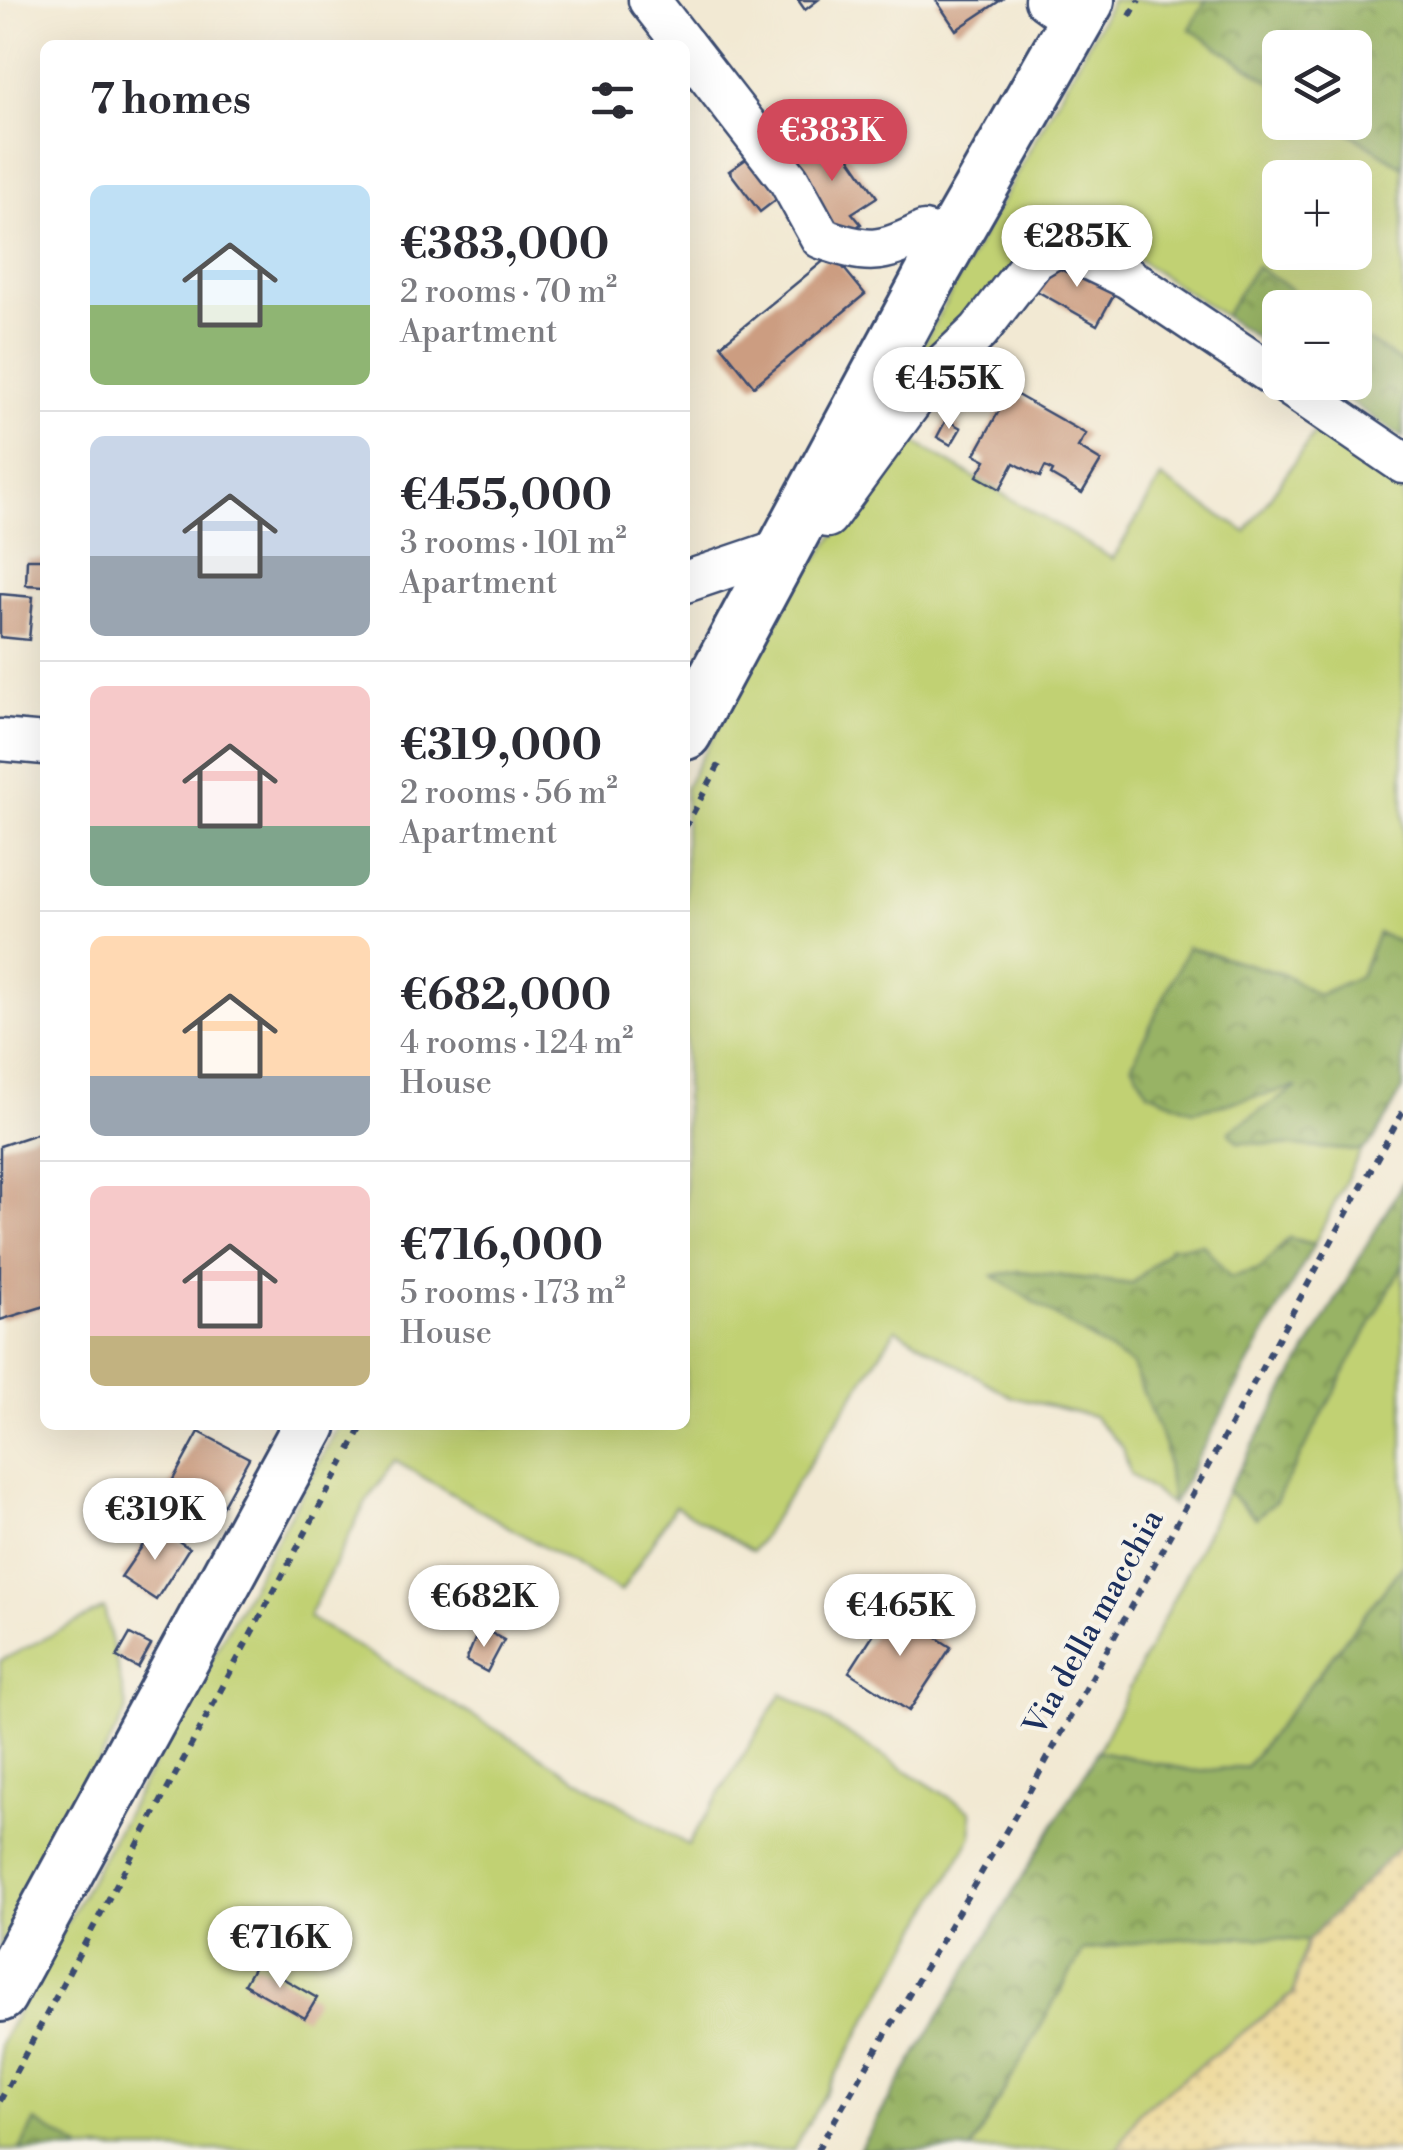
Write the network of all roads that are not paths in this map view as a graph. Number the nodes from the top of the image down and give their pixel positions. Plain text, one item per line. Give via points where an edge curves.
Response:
1 (650, 0) edge
2 (1070, 7) edge
3 (681, 40) edge
4 (690, 51) edge
5 (950, 240) junction
6 (1262, 368) edge
7 (1310, 400) edge
8 (1403, 463) edge
9 (796, 528) junction
10 (690, 580) edge
11 (690, 724) edge
12 (0, 740) edge
13 (40, 744) edge
14 (307, 1430) edge
15 (0, 1994) edge

1 - 3 street
2 - 5 main road
4 - 5 street via 790,180 822,238 862,252 892,248 924,232
5 - 9 main road
6 - 9 street via 1128,278 1059,245 1034,260 980,331 928,379 828,517
7 - 8 street
9 - 10 street
9 - 11 main road
12 - 13 street
14 - 15 main road

